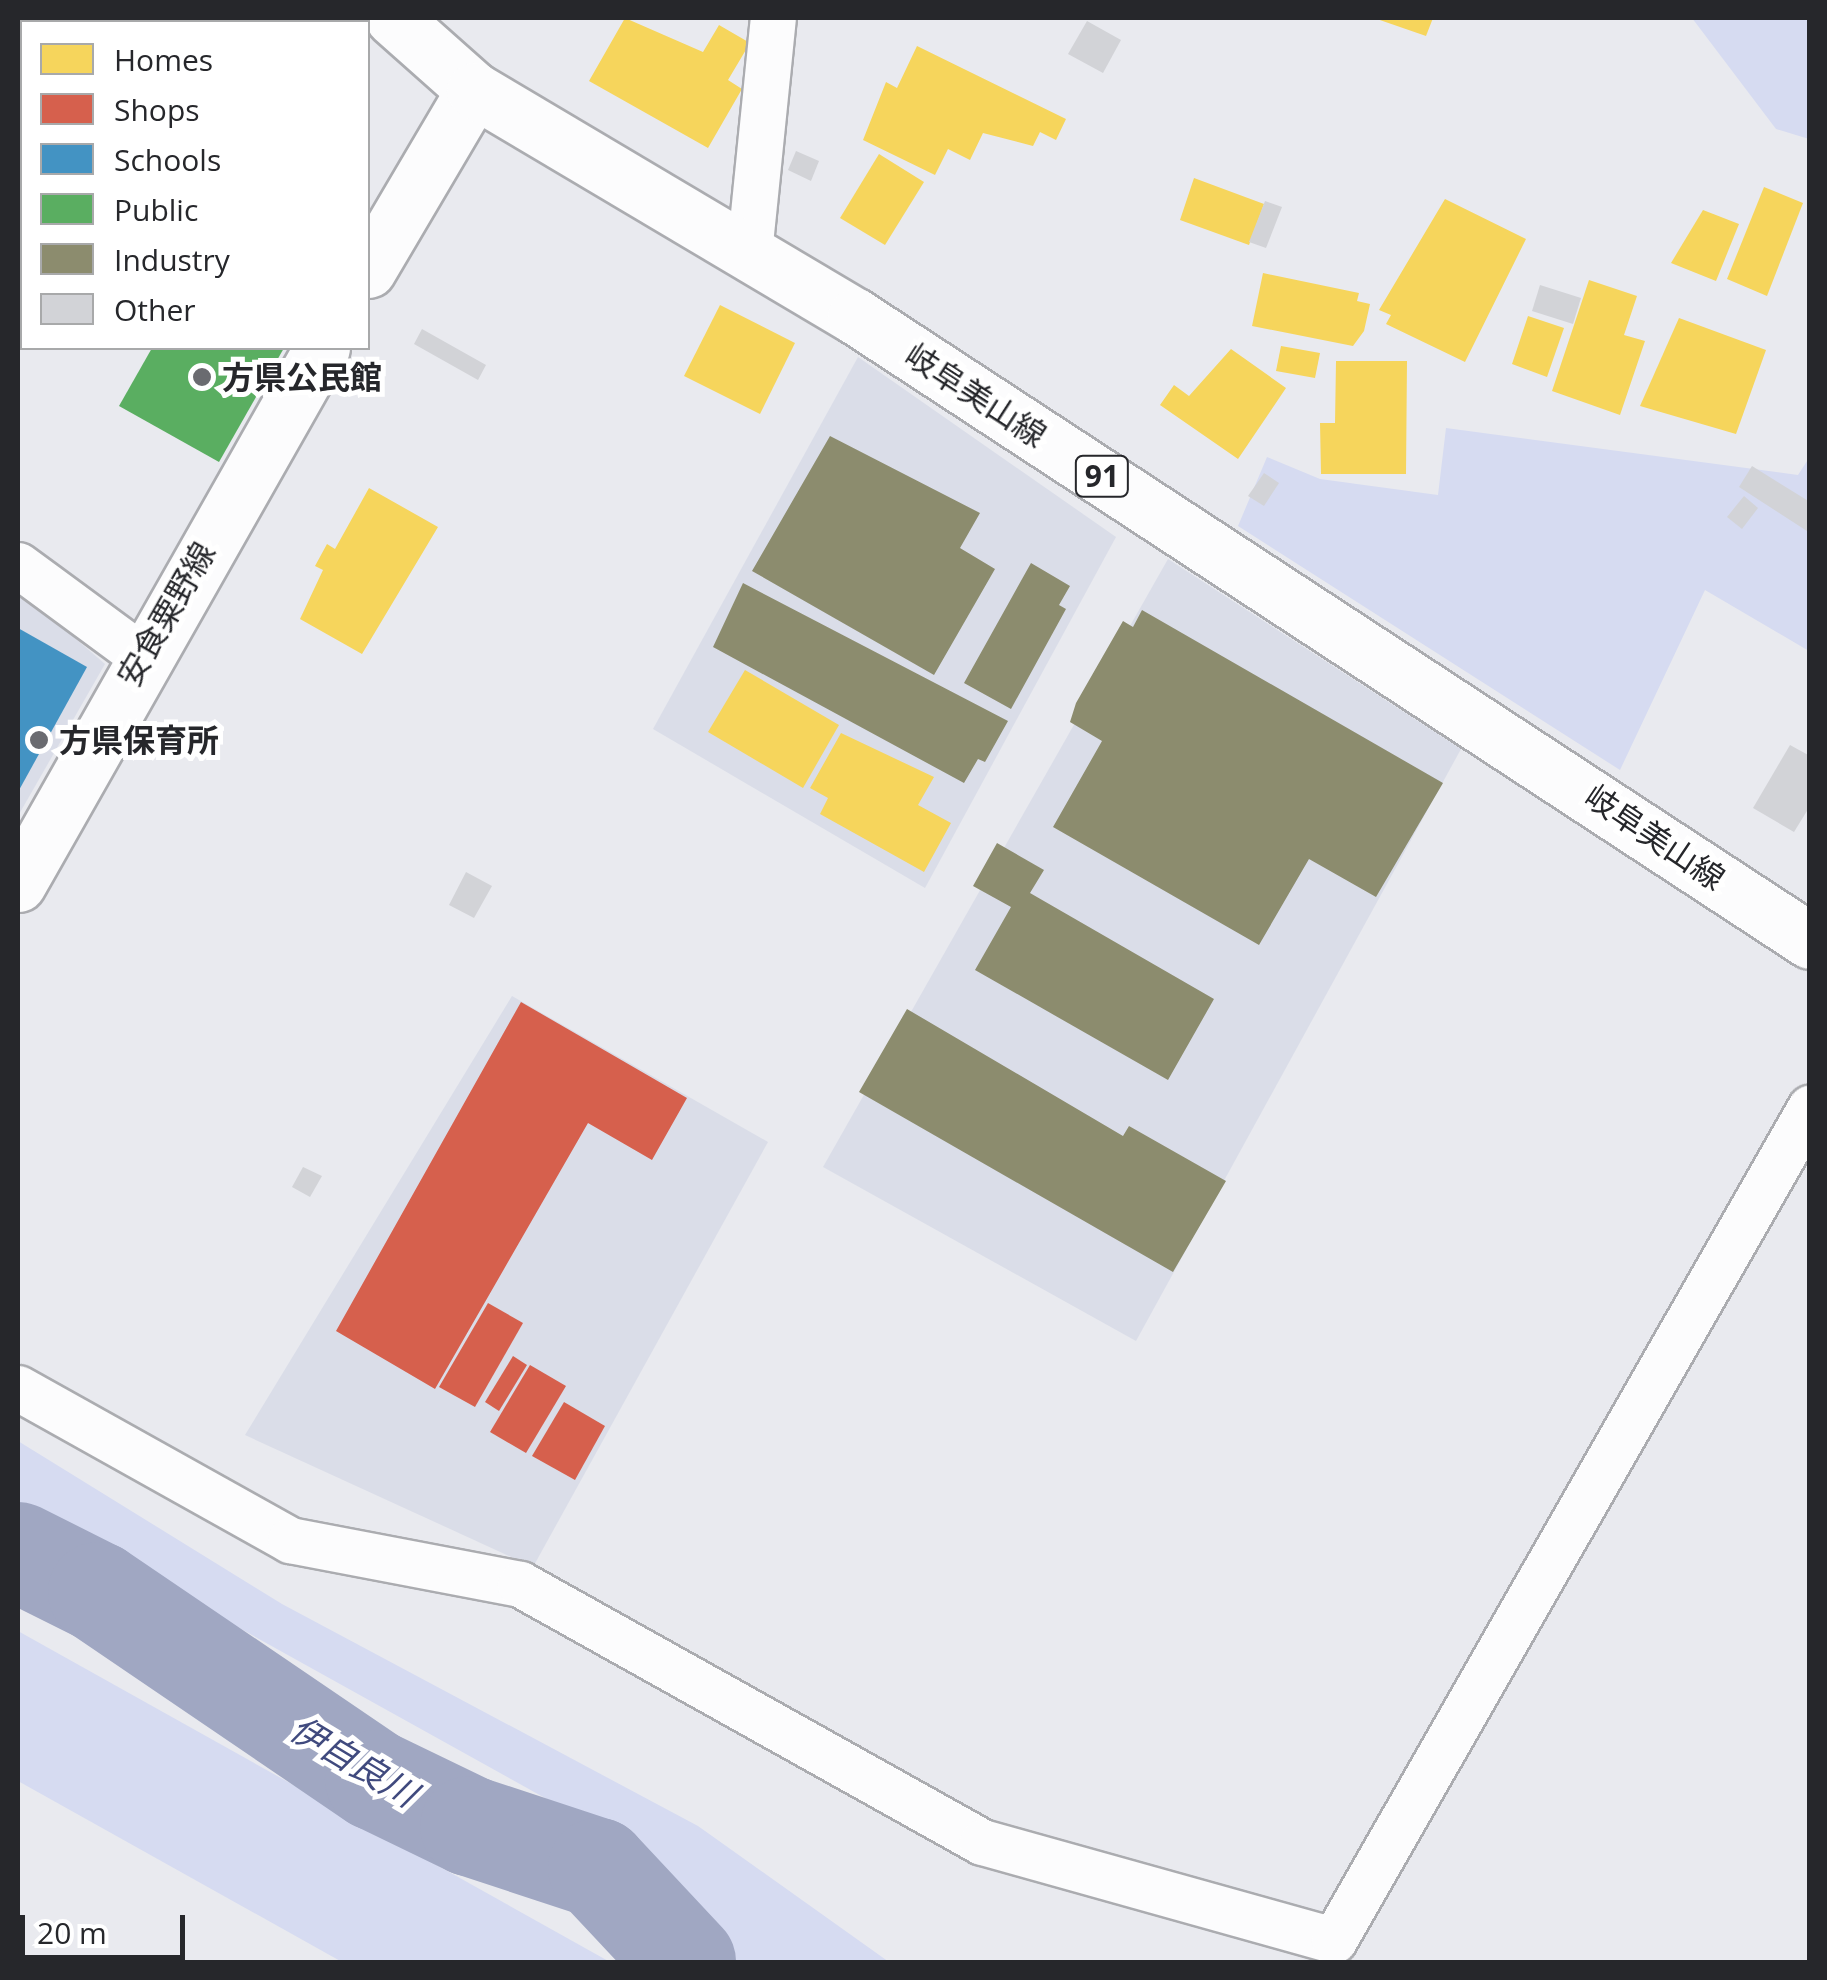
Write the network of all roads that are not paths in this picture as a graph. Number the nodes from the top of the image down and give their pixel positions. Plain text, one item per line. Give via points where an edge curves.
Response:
1 (392, 18) edge
2 (773, 18) edge
3 (474, 90) junction
4 (749, 253) junction
5 (370, 267) edge
6 (321, 350) edge
7 (18, 565) edge
8 (140, 656) junction
9 (18, 884) edge
10 (1810, 941) edge
11 (1810, 1108) edge
12 (18, 1388) edge

1 - 3 main road, 岐阜美山線 / 91
2 - 4 street
3 - 4 main road, 岐阜美山線 / 91
3 - 5 main road
4 - 10 main road, 岐阜美山線 / 91
6 - 8 main road, 安食粟野線
7 - 8 street
8 - 9 main road, 安食粟野線
11 - 12 street via 1334,1940 982,1842 520,1584 290,1540

